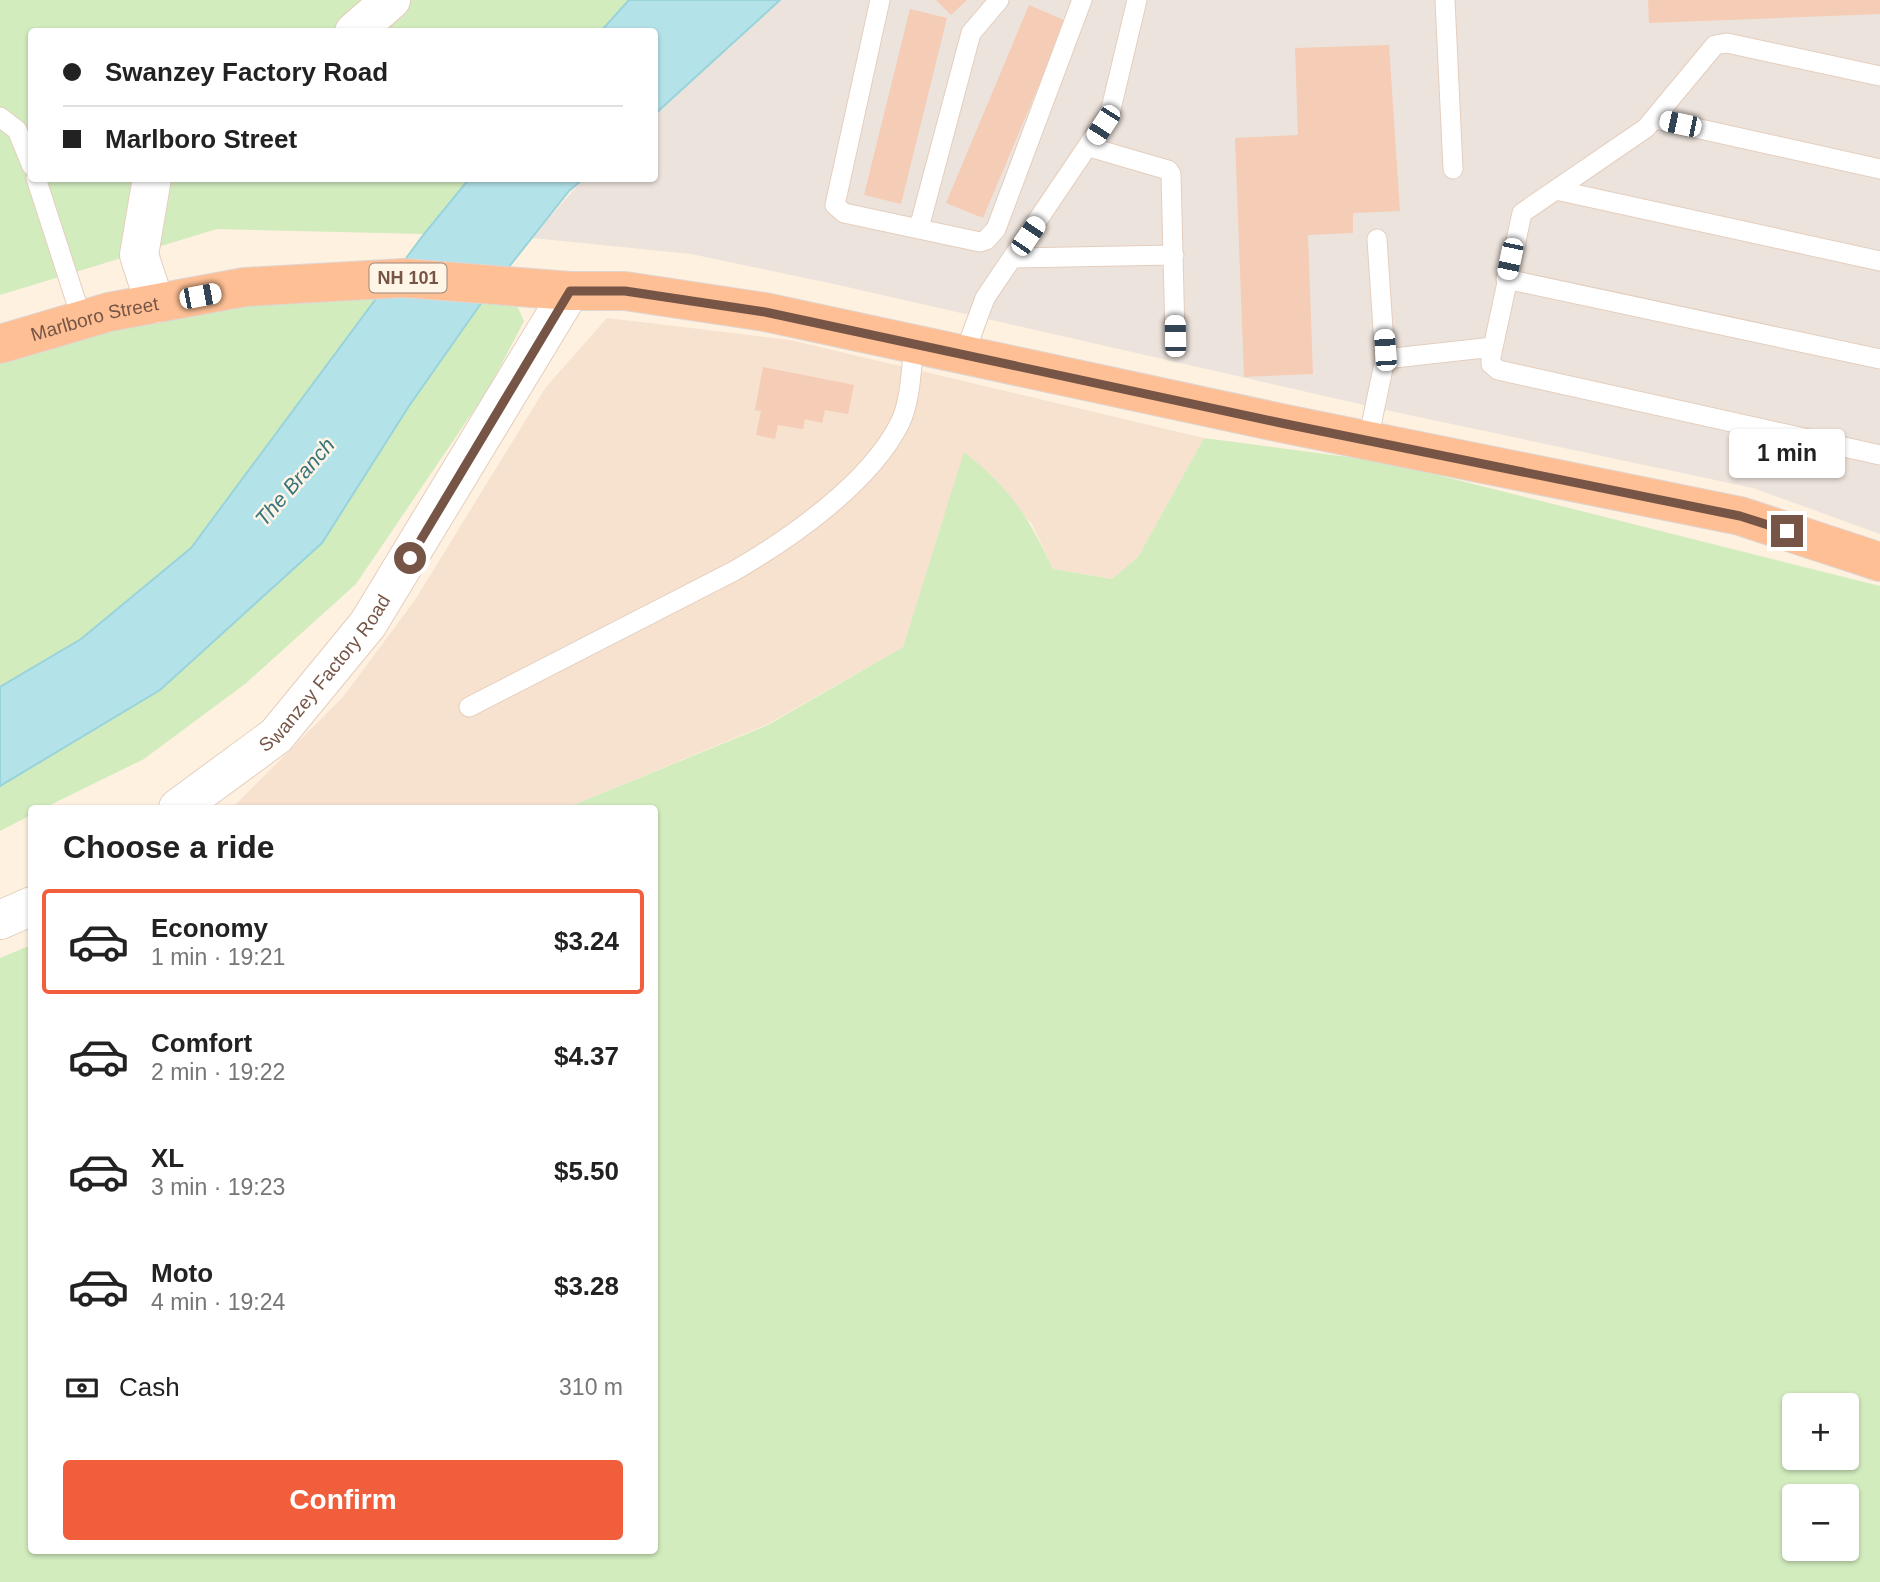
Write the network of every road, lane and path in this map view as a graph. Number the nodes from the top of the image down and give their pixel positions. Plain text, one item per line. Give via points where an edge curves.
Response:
1 (391, 0) edge
2 (880, 0) edge
3 (999, 0) edge
4 (1082, 0) edge
5 (1137, 0) edge
6 (1445, 0) edge
7 (359, 28) edge
8 (1880, 76) edge
9 (0, 117) edge
10 (1655, 119) junction
11 (1088, 147) junction
12 (28, 156) edge
13 (1453, 169) dead end
14 (1880, 169) edge
15 (37, 182) edge
16 (151, 182) edge
17 (1556, 190) junction
18 (919, 228) junction
19 (1377, 239) dead end
20 (1174, 255) junction
21 (1013, 258) junction
22 (1880, 261) edge
23 (1506, 279) junction
24 (570, 291) junction
25 (155, 304) junction
26 (82, 320) junction
27 (1175, 336) dead end
28 (0, 344) edge
29 (914, 344) junction
30 (1493, 347) junction
31 (964, 355) junction
32 (1385, 359) junction
33 (1880, 359) edge
34 (1368, 440) junction
35 (1880, 455) edge
36 (1880, 562) edge
37 (469, 707) dead end
38 (182, 805) edge
39 (28, 908) edge
40 (0, 920) edge

1 - 7 street
2 - 18 lane via 835,205 844,213
3 - 18 lane via 971,33
4 - 18 lane via 991,236 980,242
5 - 11 lane via 1110,113
6 - 13 lane
8 - 10 lane via 1721,43
9 - 12 lane via 17,130
10 - 14 lane
10 - 17 lane
11 - 20 lane via 1168,170
11 - 21 lane
15 - 26 lane
16 - 25 street via 139,256
17 - 22 lane
17 - 23 lane via 1518,219
19 - 32 lane
20 - 21 lane
20 - 27 lane
21 - 31 lane via 985,298
23 - 30 lane
23 - 33 lane
24 - 25 highway, Marlboro Street / NH 101 via 404,278 245,287
24 - 29 highway, Marlboro Street / NH 101 via 625,291 765,312
24 - 38 street, Swanzey Factory Road via 368,624 276,736
25 - 26 highway, Marlboro Street / NH 101
26 - 28 highway, Marlboro Street / NH 101
29 - 31 highway, Marlboro Street / NH 101
29 - 37 lane via 901,421 869,468 823,507 744,565
30 - 32 lane
30 - 35 lane via 1491,364 1498,370
31 - 34 highway, Marlboro Street / NH 101
32 - 34 lane
34 - 36 highway, Marlboro Street / NH 101 via 1740,516
39 - 40 street

